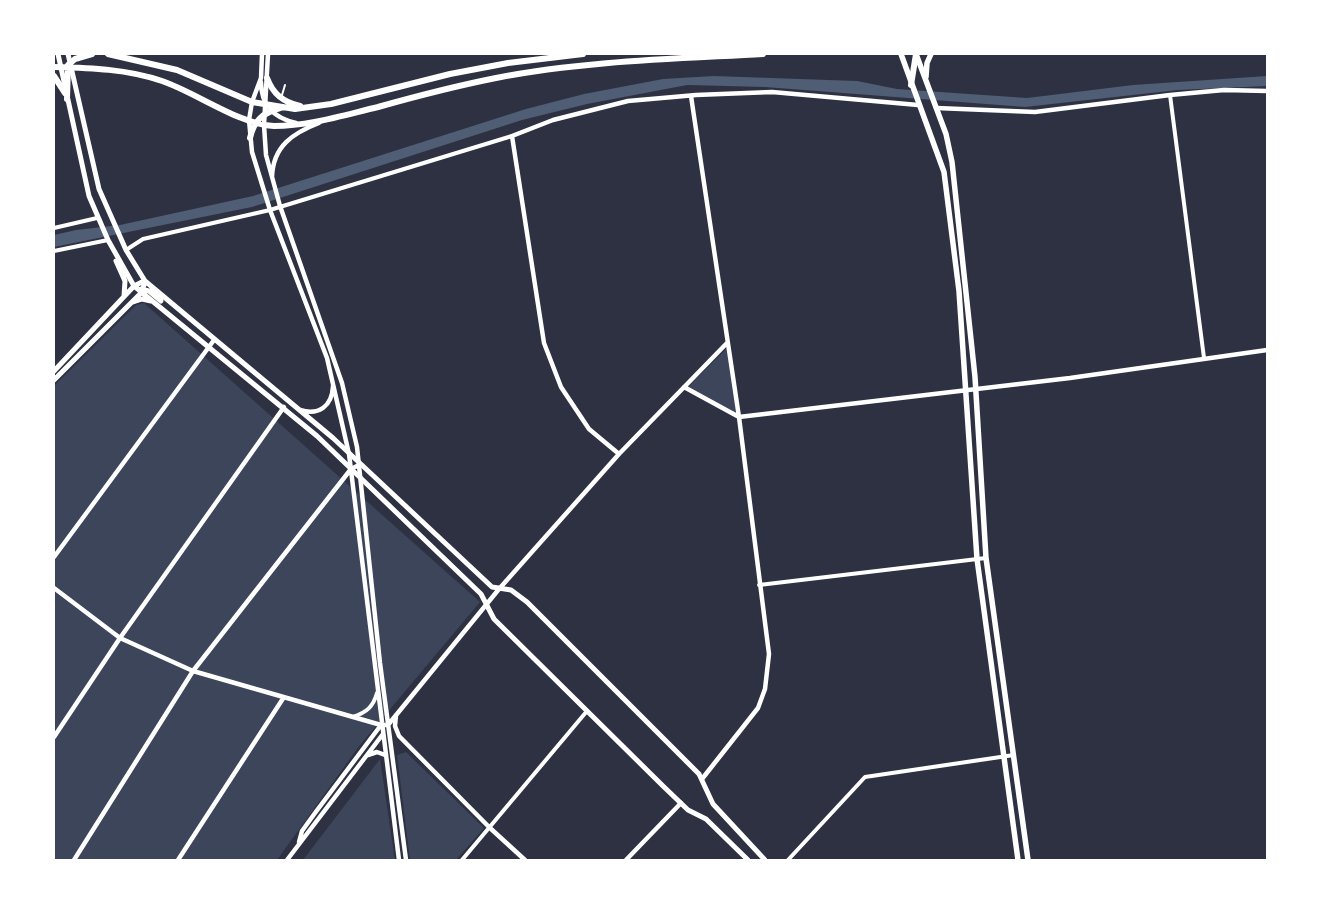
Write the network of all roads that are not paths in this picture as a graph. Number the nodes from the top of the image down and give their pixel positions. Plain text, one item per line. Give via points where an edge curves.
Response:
1 (68, 54) edge
2 (92, 54) edge
3 (108, 54) edge
4 (262, 54) edge
5 (268, 54) edge
6 (584, 54) edge
7 (763, 54) edge
8 (900, 54) edge
9 (916, 54) edge
10 (931, 54) edge
11 (127, 55) edge
12 (57, 57) edge
13 (65, 67) edge
14 (54, 76) edge
15 (264, 78) junction
16 (926, 82) junction
17 (286, 85) dead end
18 (911, 85) junction
19 (1267, 91) edge
20 (1170, 94) junction
21 (691, 96) junction
22 (67, 98) junction
23 (281, 98) junction
24 (252, 102) junction
25 (918, 104) junction
26 (266, 105) junction
27 (935, 105) junction
28 (279, 108) junction
29 (311, 108) junction
30 (268, 112) junction
31 (283, 119) junction
32 (332, 119) junction
33 (252, 121) junction
34 (300, 124) junction
35 (264, 125) junction
36 (512, 136) junction
37 (250, 138) joint
38 (272, 183) junction
39 (280, 206) junction
40 (270, 210) junction
41 (97, 218) junction
42 (54, 228) edge
43 (108, 240) junction
44 (126, 250) junction
45 (54, 251) edge
46 (145, 280) junction
47 (139, 289) junction
48 (124, 299) junction
49 (156, 303) junction
50 (126, 306) junction
51 (198, 326) junction
52 (214, 340) junction
53 (727, 343) junction
54 (208, 348) junction
55 (1267, 350) edge
56 (1204, 358) junction
57 (54, 371) edge
58 (333, 377) junction
59 (54, 380) edge
60 (684, 387) junction
61 (975, 389) junction
62 (965, 390) junction
63 (284, 407) junction
64 (299, 410) junction
65 (739, 418) junction
66 (349, 454) junction
67 (619, 454) junction
68 (359, 465) junction
69 (351, 469) junction
70 (361, 479) junction
71 (54, 557) edge
72 (986, 558) junction
73 (977, 559) junction
74 (759, 585) junction
75 (54, 588) edge
76 (499, 589) junction
77 (485, 605) junction
78 (120, 638) junction
79 (193, 671) junction
80 (377, 693) junction
81 (284, 697) junction
82 (397, 711) junction
83 (588, 711) junction
84 (353, 716) junction
85 (381, 725) junction
86 (388, 725) junction
87 (383, 734) junction
88 (54, 737) edge
89 (367, 755) junction
90 (385, 755) junction
91 (1014, 755) junction
92 (1004, 757) junction
93 (702, 779) junction
94 (680, 803) junction
95 (490, 828) junction
96 (299, 842) junction
97 (74, 860) edge
98 (178, 860) edge
99 (287, 860) edge
100 (399, 860) edge
101 (406, 860) edge
102 (462, 860) edge
103 (525, 860) edge
104 (626, 860) edge
105 (748, 860) edge
106 (765, 860) edge
107 (788, 860) edge
108 (1018, 860) edge
109 (1028, 860) edge

1 - 13 main road
2 - 13 highway via 81,56
3 - 11 highway
4 - 15 street
5 - 15 street
6 - 29 highway via 460,72
7 - 32 highway via 622,63 508,76 454,86
8 - 18 main road
9 - 16 main road
9 - 18 highway
10 - 16 main road
11 - 24 highway via 176,70
12 - 13 main road
13 - 22 highway
13 - 33 highway via 110,69 162,81
13 - 44 main road via 77,96 90,158 108,213
14 - 22 highway
15 - 23 highway
15 - 24 street
15 - 26 street
16 - 27 main road
17 - 23 lane
18 - 25 main road
19 - 20 street
20 - 27 street via 1036,112
20 - 56 street
21 - 25 street via 772,92
21 - 36 street via 628,101 553,120
21 - 53 street
22 - 41 main road via 84,178
23 - 28 lane
23 - 29 highway
24 - 26 highway
24 - 33 street
25 - 62 main road via 944,172 959,291
26 - 28 highway
26 - 30 street
27 - 61 main road via 952,162
28 - 29 highway
28 - 30 highway
28 - 31 lane
30 - 31 street
30 - 33 highway
30 - 35 street
31 - 34 street
32 - 34 highway
32 - 38 street via 304,129 282,146 273,165
33 - 35 highway
33 - 37 highway
34 - 35 highway
35 - 38 street
36 - 39 street
36 - 67 street via 544,343 561,387 588,428
37 - 40 street
38 - 39 street
39 - 40 street
39 - 68 street via 342,383
40 - 44 street via 143,239
40 - 58 street
41 - 42 street
41 - 43 main road
43 - 45 street
43 - 47 main road
43 - 48 main road via 124,281
44 - 46 main road
46 - 47 main road
46 - 51 main road
47 - 48 main road
47 - 49 main road
47 - 50 main road
47 - 51 main road via 149,291
48 - 57 main road
49 - 50 main road via 142,299
49 - 54 main road
50 - 59 main road
51 - 52 main road
52 - 54 street
52 - 64 main road
53 - 60 street
53 - 65 street
54 - 63 main road
54 - 71 street
55 - 56 street
56 - 61 street
58 - 64 street via 332,395 324,408 315,412
58 - 66 street
60 - 65 street
60 - 67 street
61 - 62 street
61 - 72 main road
62 - 65 street
62 - 73 main road
63 - 69 main road
63 - 78 street
64 - 66 main road
65 - 74 street
66 - 68 main road
66 - 69 street
67 - 76 street
68 - 69 street
68 - 70 street
68 - 76 main road via 489,584
69 - 70 main road
69 - 79 street
69 - 80 street
70 - 77 main road via 481,594
70 - 86 street
72 - 73 street
72 - 91 main road
73 - 74 street
73 - 92 main road
74 - 93 street via 768,654 765,688 754,715
75 - 78 street
76 - 77 street
76 - 93 main road via 512,590 527,602
77 - 82 street
77 - 83 main road via 494,620
78 - 79 street
78 - 88 street
79 - 81 street
79 - 97 street
80 - 84 street via 369,710
80 - 85 street
81 - 84 street
81 - 98 street
82 - 86 street
82 - 95 street via 395,726 400,736
83 - 94 main road
83 - 95 street
84 - 85 street
85 - 86 street
85 - 87 street
85 - 96 street via 310,819
86 - 87 street
86 - 101 street
87 - 89 street
87 - 90 street
89 - 90 street via 377,752
89 - 96 street
90 - 100 street
91 - 92 street
91 - 109 main road
92 - 107 street via 865,777
92 - 108 main road
93 - 106 main road via 713,804
94 - 104 street
94 - 105 main road via 706,819
95 - 102 street
95 - 103 street
96 - 99 street

